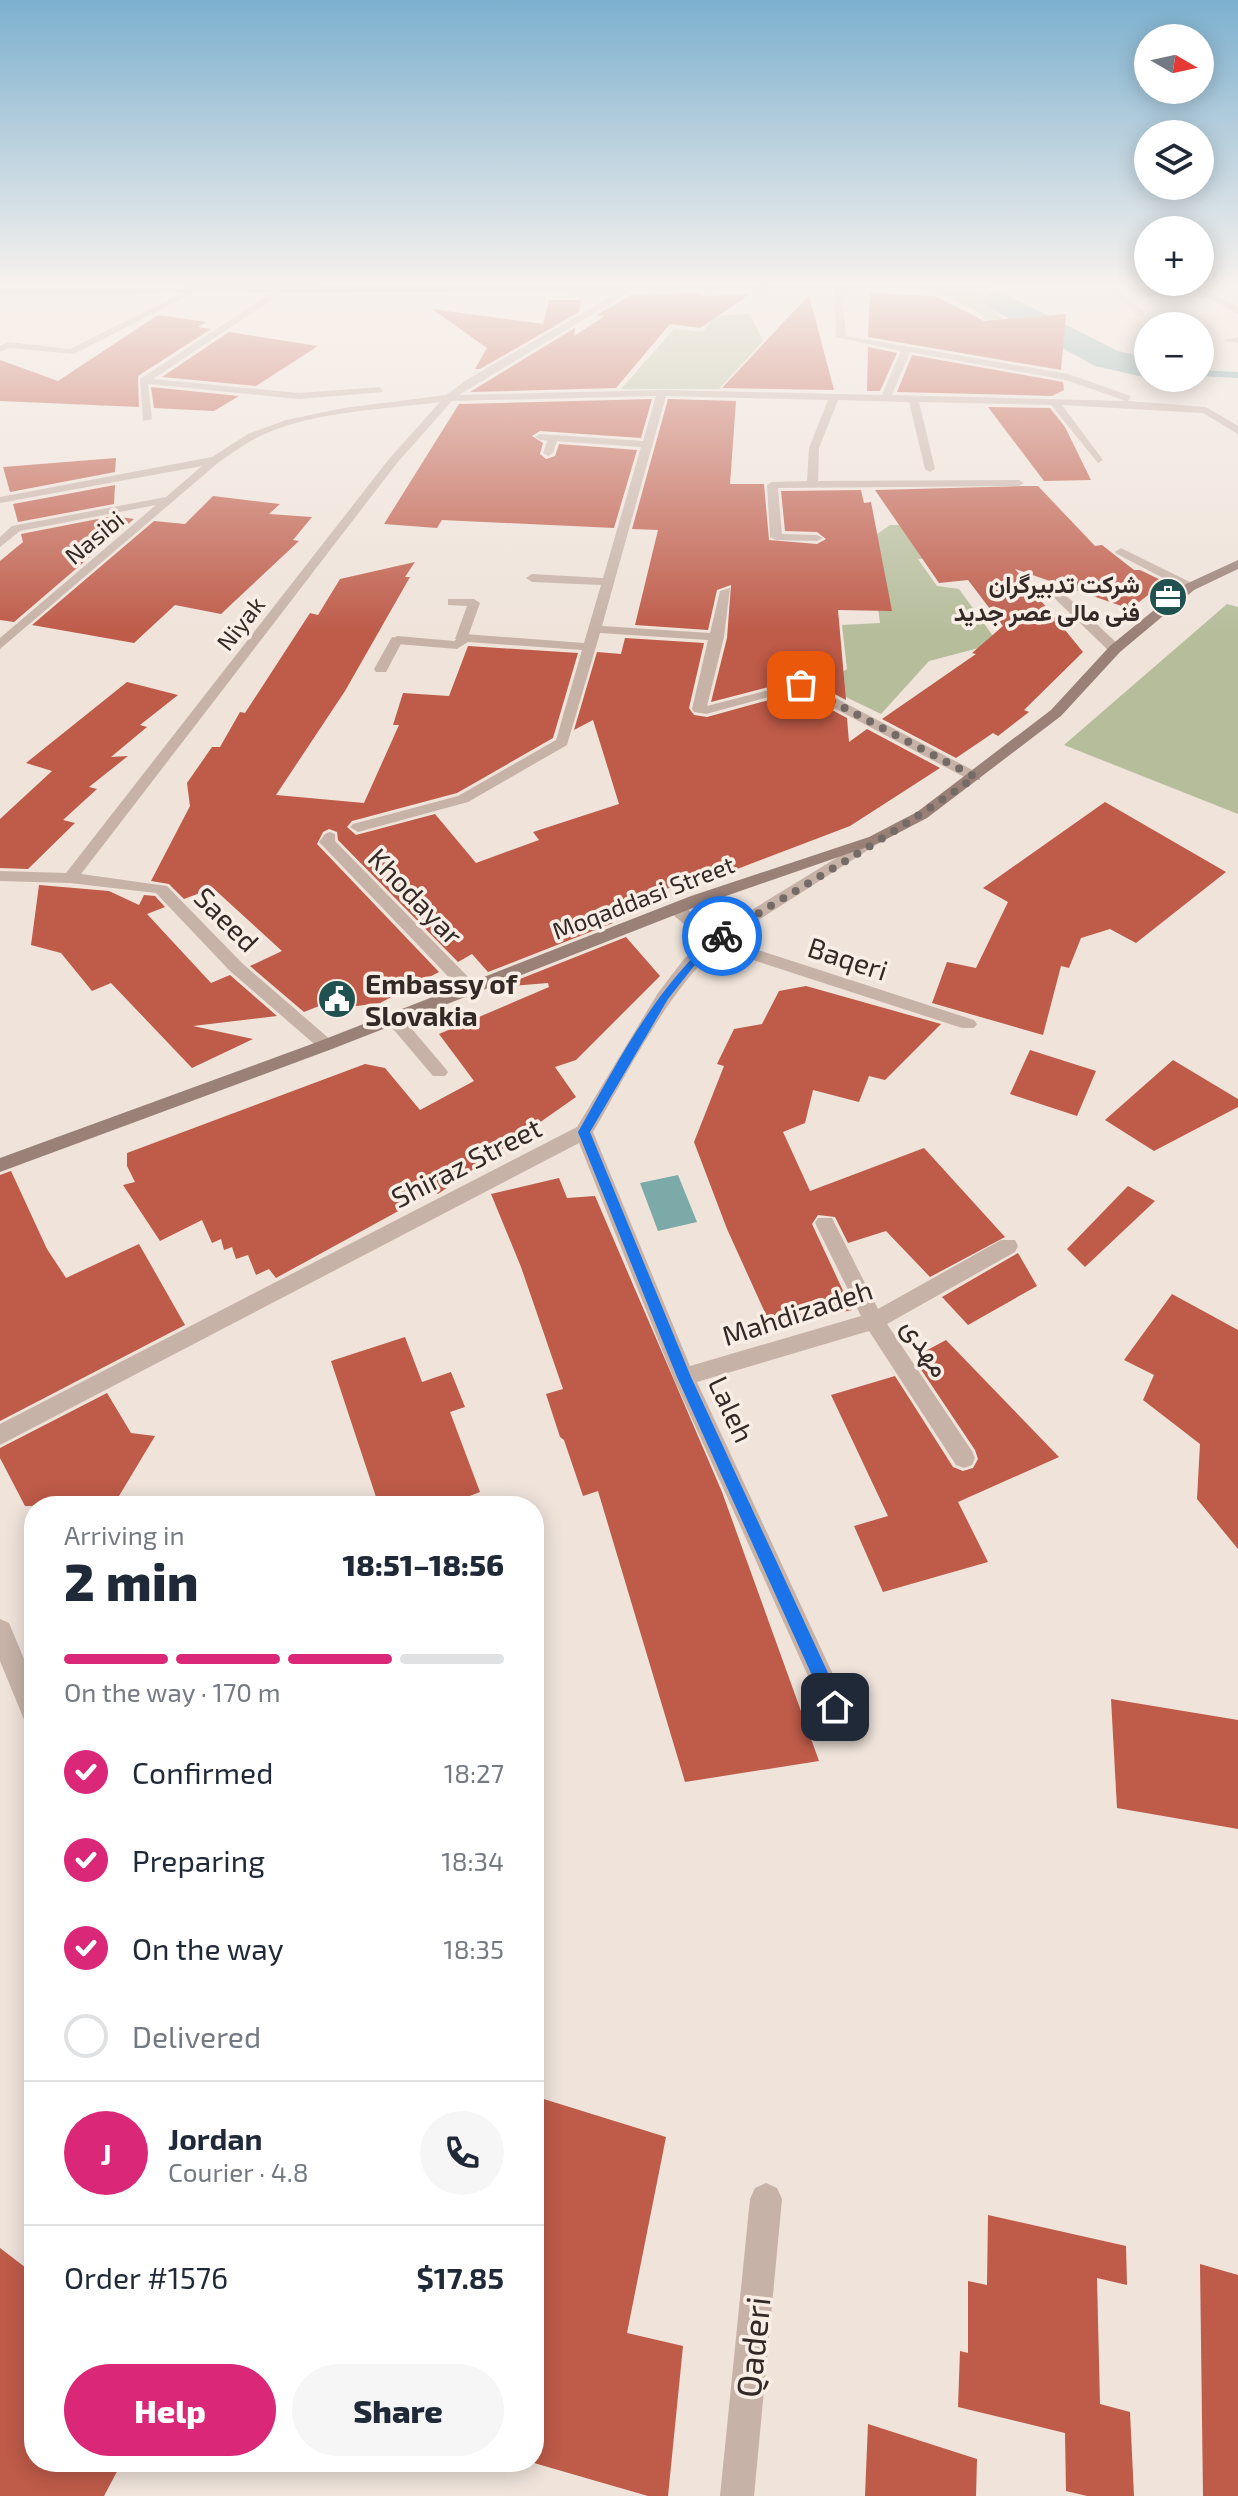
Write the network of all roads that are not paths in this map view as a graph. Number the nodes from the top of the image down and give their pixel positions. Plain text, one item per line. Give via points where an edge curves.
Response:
1 (145, 401) edge
2 (421, 401) edge
3 (446, 401) edge
4 (660, 401) edge
5 (833, 401) edge
6 (914, 401) edge
7 (1012, 401) edge
8 (1135, 401) edge
9 (1055, 403) junction
10 (1142, 404) junction
11 (1206, 410) junction
12 (1222, 410) dead end
13 (147, 419) dead end
14 (542, 431) dead end
15 (1238, 431) edge
16 (553, 438) junction
17 (647, 444) junction
18 (548, 453) dead end
19 (215, 460) junction
20 (1098, 460) dead end
21 (930, 469) dead end
22 (1019, 483) dead end
23 (812, 485) junction
24 (173, 498) junction
25 (0, 500) edge
26 (817, 538) dead end
27 (0, 543) edge
28 (1121, 552) dead end
29 (1238, 564) edge
30 (532, 578) dead end
31 (607, 582) junction
32 (1190, 587) junction
33 (1051, 588) dead end
34 (726, 591) dead end
35 (452, 602) dead end
36 (594, 629) junction
37 (718, 637) junction
38 (461, 639) junction
39 (0, 645) edge
40 (589, 647) junction
41 (1115, 649) junction
42 (381, 669) dead end
43 (826, 677) dead end
44 (801, 685) junction
45 (975, 777) junction
46 (358, 827) dead end
47 (330, 837) dead end
48 (874, 840) junction
49 (0, 876) edge
50 (70, 878) junction
51 (676, 908) junction
52 (713, 941) junction
53 (471, 990) junction
54 (394, 1019) junction
55 (968, 1024) dead end
56 (326, 1045) junction
57 (439, 1072) dead end
58 (584, 1132) junction
59 (0, 1165) edge
60 (825, 1223) dead end
61 (1008, 1246) dead end
62 (874, 1321) junction
63 (684, 1377) junction
64 (0, 1435) edge
65 (964, 1458) dead end
66 (0, 1631) edge
67 (24, 1689) edge
68 (835, 1707) dead end
69 (766, 2199) dead end
70 (737, 2496) edge

1 - 13 street
2 - 19 street via 290,422 252,436
3 - 50 street, Niyak via 393,461
4 - 17 street
5 - 23 street via 814,448
6 - 21 street
7 - 9 street
8 - 10 street
9 - 10 street
9 - 20 street
10 - 11 street
11 - 12 street
11 - 15 street
14 - 16 street
16 - 17 street
16 - 18 street
17 - 31 street
19 - 24 street, Nasibi
19 - 25 street
22 - 23 street
23 - 26 street via 772,485 776,537
24 - 27 street via 16,528
24 - 39 street, Nasibi
28 - 32 street
29 - 32 main road, Moqaddasi Street
30 - 31 street
31 - 36 street
32 - 41 main road, Moqaddasi Street
33 - 41 street
34 - 37 street
35 - 38 street via 474,603
36 - 37 street
36 - 40 street
37 - 44 street via 699,709
38 - 40 street
38 - 42 street via 457,645 397,640
40 - 46 street via 562,742 463,799
41 - 45 main road, Moqaddasi Street via 1056,713
43 - 44 street
44 - 45 street
45 - 48 main road, Moqaddasi Street via 922,815
47 - 53 street, Khodayar via 327,842
48 - 51 main road, Moqaddasi Street
48 - 52 street, Shiraz Street
49 - 50 street, Saeed
50 - 56 street, Saeed via 161,889 236,967
51 - 52 street
51 - 53 main road, Moqaddasi Street
52 - 55 street, Baqeri
52 - 58 street, Shiraz Street via 664,997
53 - 54 main road, Moqaddasi Street
54 - 56 main road, Moqaddasi Street
54 - 57 street
56 - 59 main road, Moqaddasi Street
58 - 63 street, Laleh
58 - 64 street, Shiraz Street
60 - 62 street, مهدی
61 - 62 street, Mahdizadeh
62 - 63 street, Mahdizadeh
62 - 65 street, مهدی
63 - 68 street, Laleh
66 - 67 street
69 - 70 street, Qaderi

